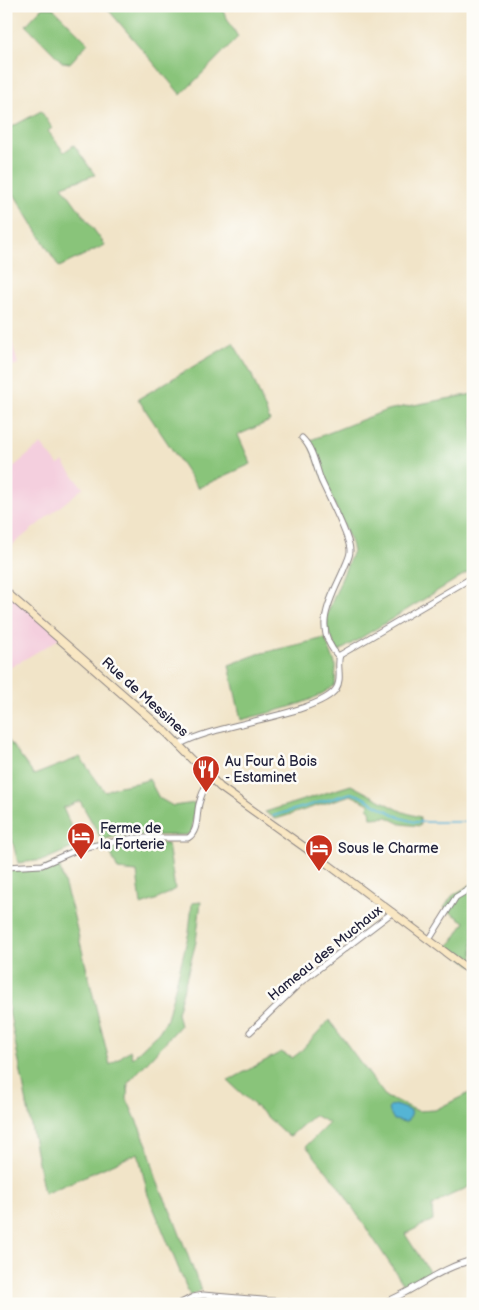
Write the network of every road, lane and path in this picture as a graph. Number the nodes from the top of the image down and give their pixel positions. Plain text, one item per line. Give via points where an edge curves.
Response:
1 (302, 438) dead end
2 (473, 577) edge
3 (6, 592) edge
4 (339, 657) junction
5 (179, 745) junction
6 (210, 778) junction
7 (6, 867) edge
8 (473, 887) edge
9 (393, 912) junction
10 (429, 940) junction
11 (473, 973) edge
12 (250, 1032) dead end
13 (473, 1260) edge
14 (179, 1304) edge
15 (310, 1304) edge
16 (380, 1304) edge

1 - 4 street via 309,447 350,549 324,618 328,640
2 - 4 street
3 - 5 main road, Rue de Messines
4 - 5 street via 338,684 326,697 288,711 199,735
5 - 6 main road, Rue de Messines
6 - 7 street via 200,803 195,830 188,838 128,838 81,848 42,865
6 - 9 main road, Rue de Messines
8 - 10 street via 456,897
9 - 10 main road, Rue de Messines
9 - 12 street, Hameau des Muchaux via 301,982
10 - 11 main road, Rue de Messines
13 - 16 street via 442,1271
14 - 15 street via 197,1296

